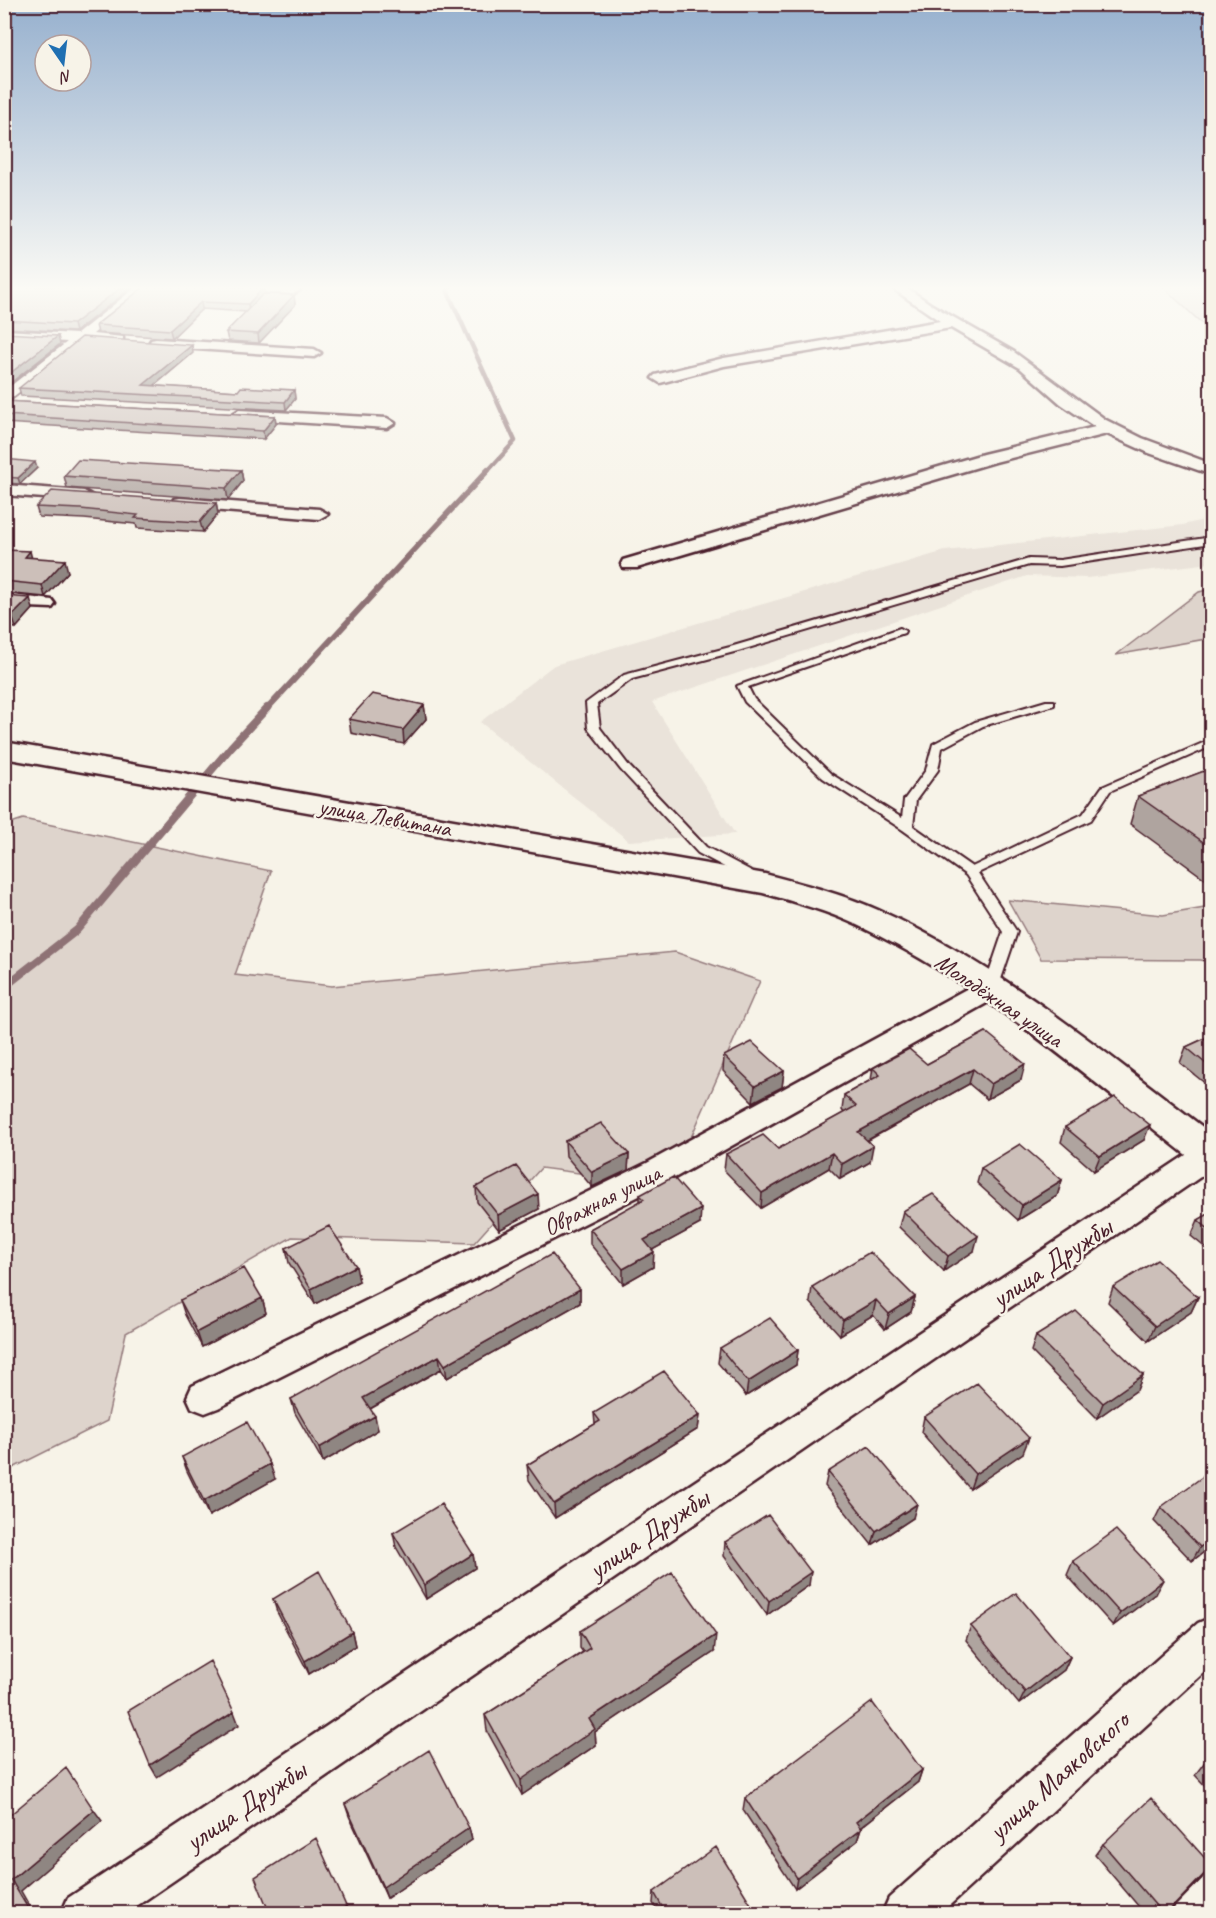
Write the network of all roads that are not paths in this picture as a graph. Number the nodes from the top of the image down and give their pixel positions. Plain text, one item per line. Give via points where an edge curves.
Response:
1 (34, 376) edge
2 (670, 376) edge
3 (1037, 376) edge
4 (660, 378) dead end
5 (4, 400) edge
6 (28, 403) edge
7 (220, 414) edge
8 (387, 423) dead end
9 (1107, 429) junction
10 (1212, 470) edge
11 (4, 490) edge
12 (98, 497) edge
13 (168, 502) edge
14 (319, 514) dead end
15 (1212, 540) edge
16 (630, 564) dead end
17 (4, 600) edge
18 (45, 603) dead end
19 (900, 631) dead end
20 (1050, 703) dead end
21 (1212, 742) edge
22 (4, 750) edge
23 (907, 827) junction
24 (971, 872) junction
25 (765, 884) junction
26 (991, 988) junction
27 (1211, 1154) edge
28 (205, 1397) dead end
29 (1212, 1637) edge
30 (84, 1914) edge
31 (905, 1914) edge

1 - 5 street
2 - 4 street
3 - 9 street
5 - 6 street
7 - 8 street
9 - 10 street
9 - 16 street via 989,458
11 - 12 street
13 - 14 street
15 - 25 lane via 1060,563 1029,562 628,677 591,703 594,728 625,768 702,850
17 - 18 street
19 - 23 lane via 742,686 749,700 827,776
20 - 23 lane via 979,724 937,746 932,770 910,800
21 - 24 lane via 1106,789 1087,817
22 - 25 main road, улица Левитана
23 - 24 lane
24 - 26 lane via 1010,932
25 - 26 main road, Молодёжная улица via 823,900 880,923
26 - 27 main road, Молодёжная улица
26 - 28 street, Овражная улица via 658,1172
27 - 30 street, улица Дружбы
29 - 31 street, улица Маяковского

